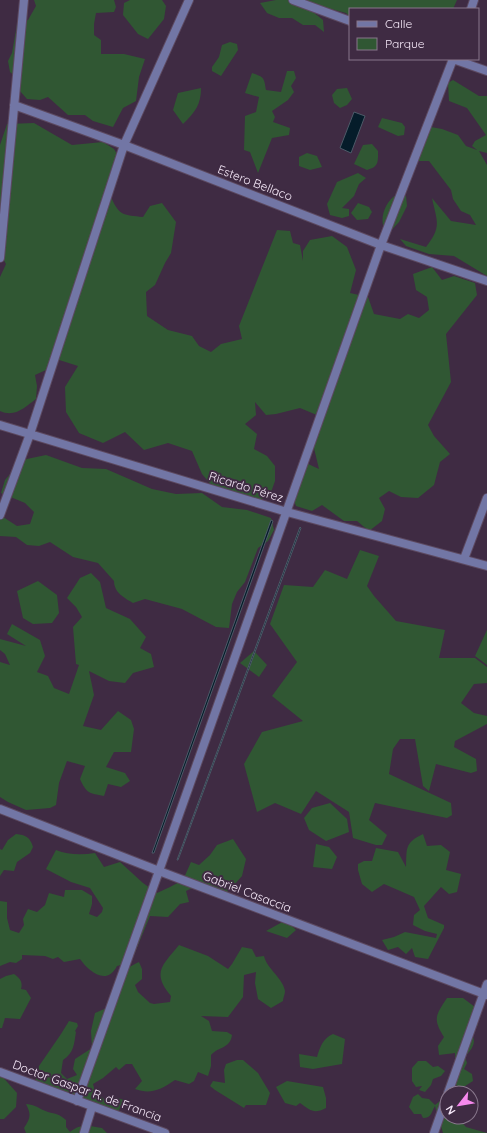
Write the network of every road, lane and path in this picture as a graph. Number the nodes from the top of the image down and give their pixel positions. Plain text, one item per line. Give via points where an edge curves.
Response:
1 (24, 0) edge
2 (189, 0) edge
3 (293, 0) edge
4 (349, 21) edge
5 (453, 60) edge
6 (456, 60) edge
7 (487, 72) edge
8 (14, 106) junction
9 (124, 145) junction
10 (381, 245) junction
11 (0, 258) edge
12 (487, 281) edge
13 (0, 425) edge
14 (30, 434) junction
15 (487, 498) edge
16 (288, 512) junction
17 (0, 515) edge
18 (464, 559) junction
19 (487, 566) edge
20 (0, 809) edge
21 (160, 871) junction
22 (487, 984) edge
23 (485, 995) edge
24 (0, 1072) edge
25 (451, 1085) edge
26 (77, 1101) junction
27 (92, 1107) junction
28 (439, 1119) edge
29 (84, 1133) edge
30 (165, 1133) edge
31 (434, 1133) edge

1 - 8 street
2 - 9 street
3 - 4 street
5 - 10 street
6 - 7 street
8 - 9 street, Estero Bellaco
8 - 11 street
9 - 10 street, Estero Bellaco
9 - 14 street
10 - 12 street, Estero Bellaco
10 - 16 street
13 - 14 street, Ricardo Pérez
14 - 16 street, Ricardo Pérez
14 - 17 street
15 - 18 street
16 - 18 street, Ricardo Pérez
16 - 21 street
18 - 19 street, Ricardo Pérez
20 - 21 street, Gabriel Casaccia
21 - 23 street, Gabriel Casaccia
21 - 26 street
22 - 23 street
23 - 25 street
24 - 26 street, Doctor Gaspar R. de Francia
26 - 27 street, Doctor Gaspar R. de Francia
27 - 29 street
27 - 30 street, Doctor Gaspar R. de Francia
28 - 31 street

